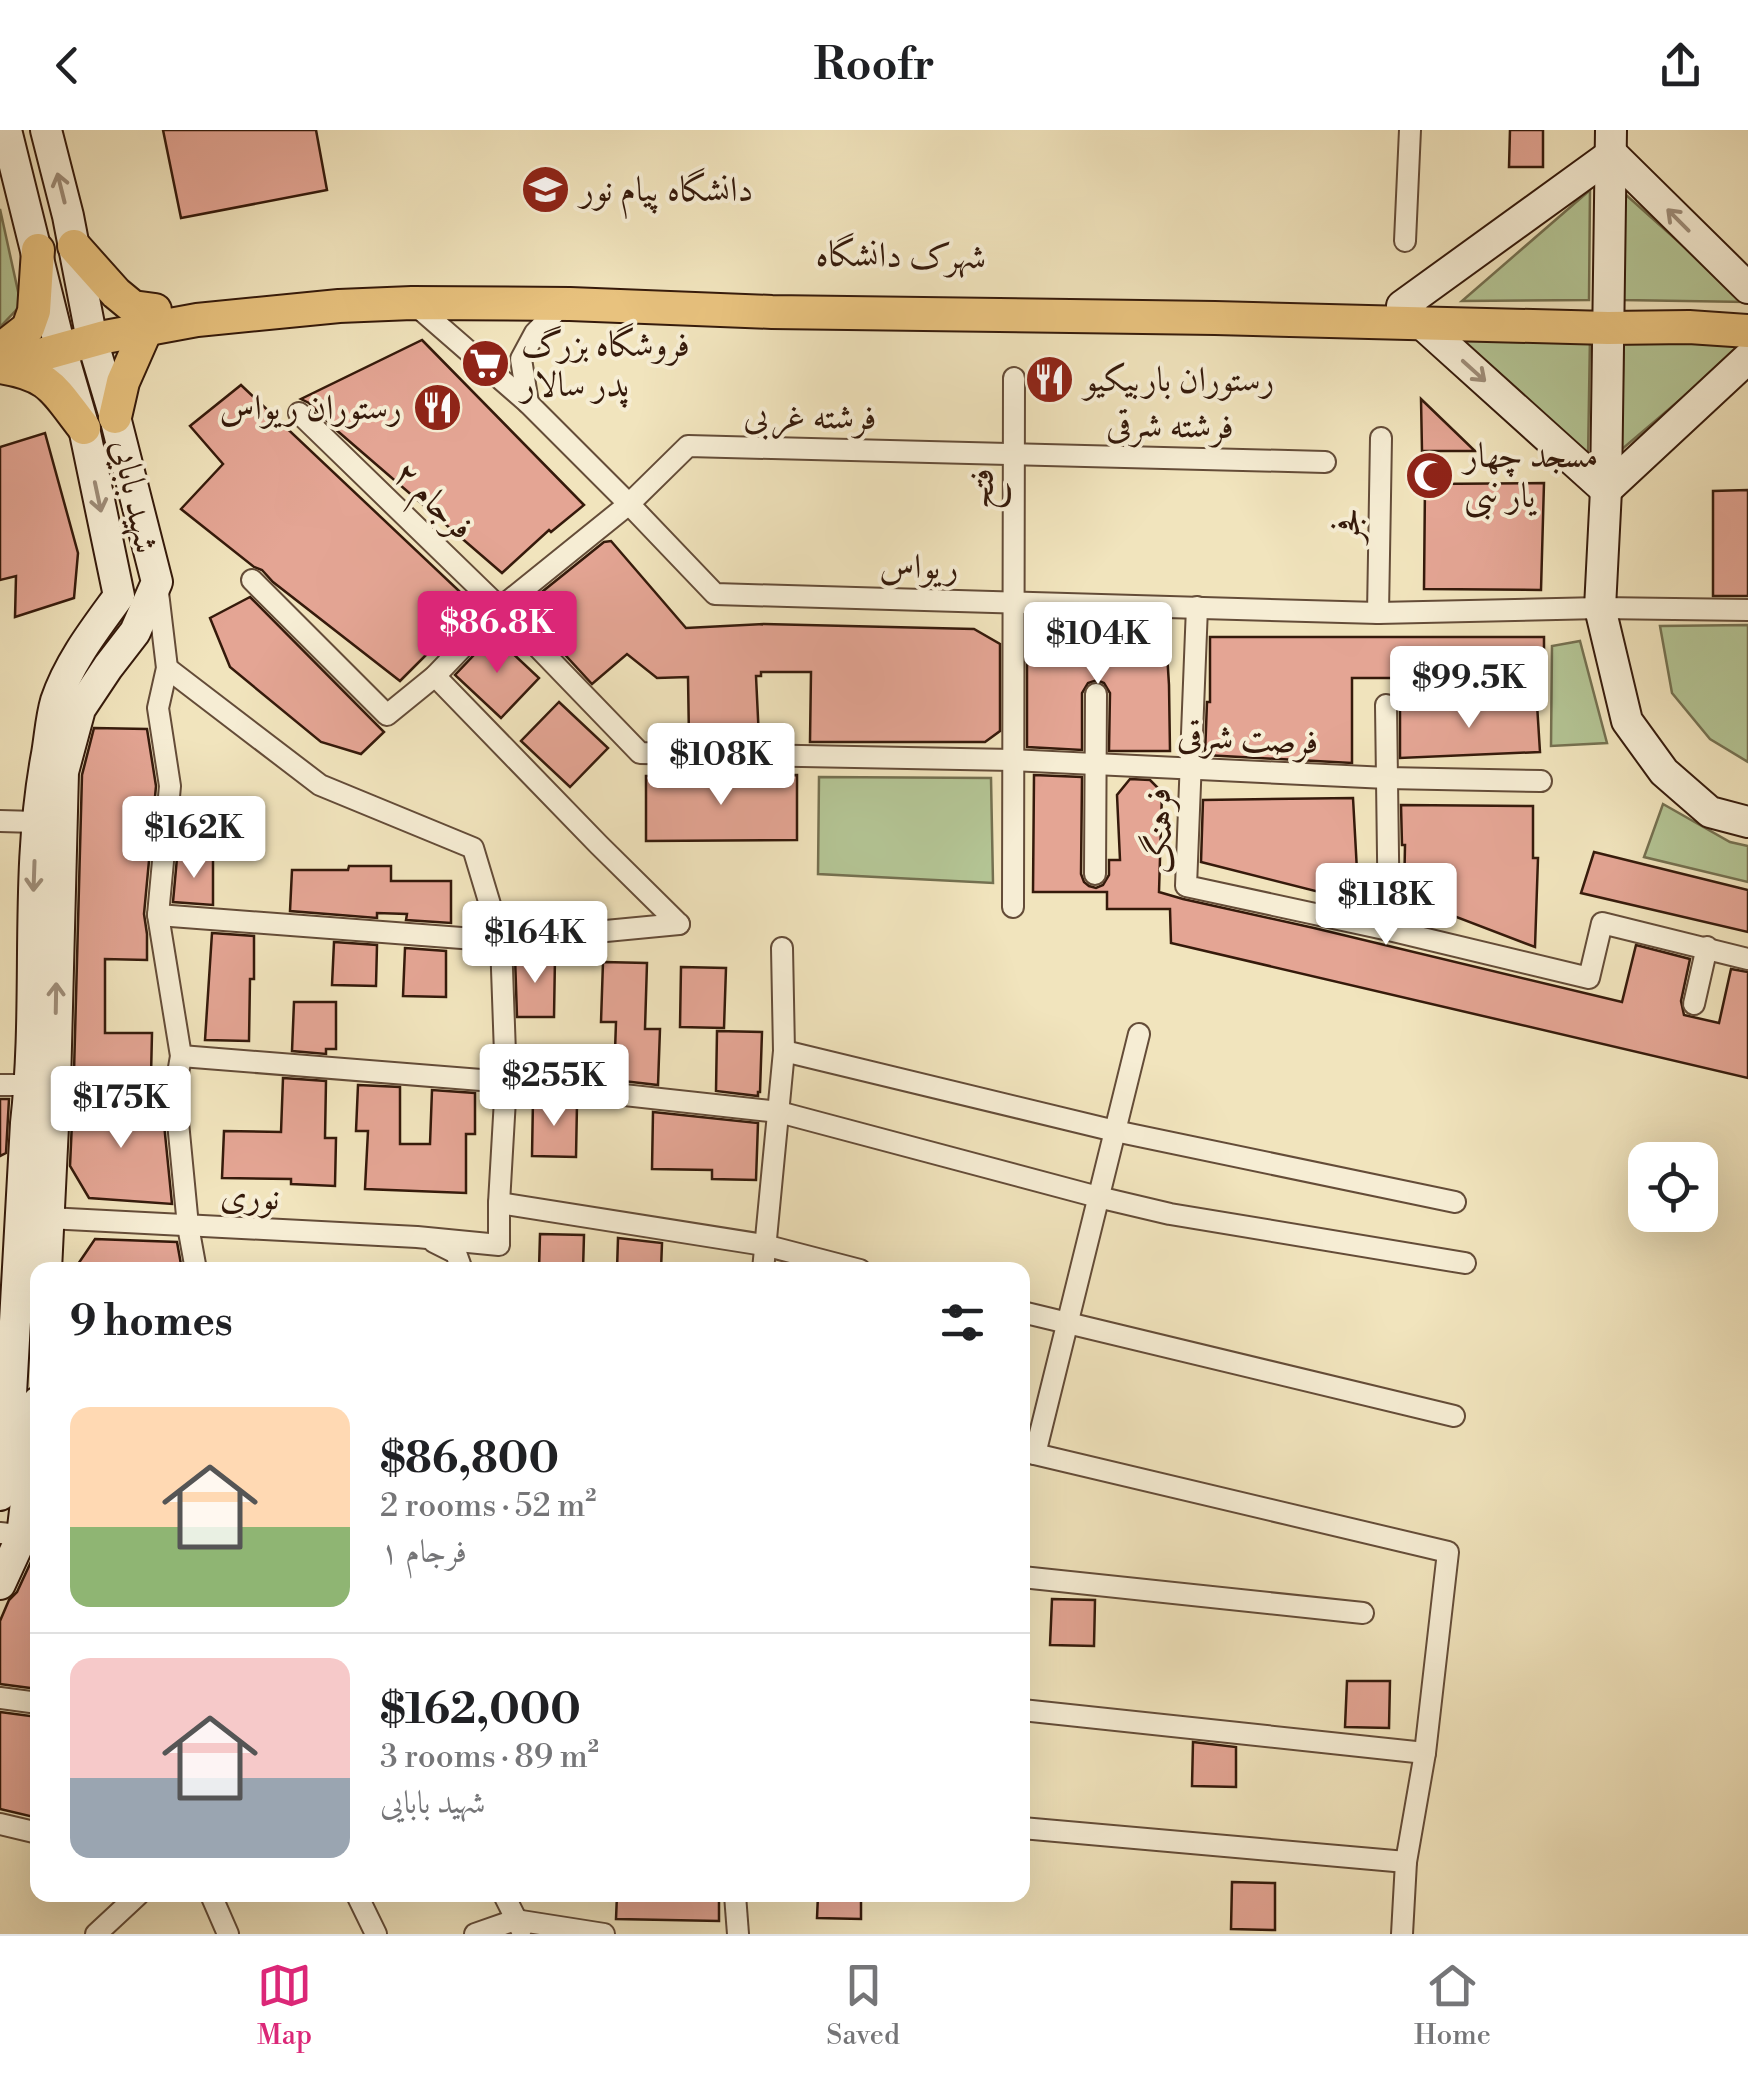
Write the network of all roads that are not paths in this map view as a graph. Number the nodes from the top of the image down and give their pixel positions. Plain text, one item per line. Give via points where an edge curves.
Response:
1 (6, 130) edge
2 (46, 130) edge
3 (1410, 130) edge
4 (1611, 142) edge
5 (1405, 241) dead end
6 (74, 246) junction
7 (38, 250) junction
8 (1748, 288) edge
9 (412, 303) junction
10 (563, 304) junction
11 (1748, 312) edge
12 (1412, 315) junction
13 (1608, 319) junction
14 (150, 320) junction
15 (1748, 331) edge
16 (75, 337) junction
17 (0, 349) edge
18 (1748, 358) edge
19 (0, 367) edge
20 (1014, 378) dead end
21 (528, 403) junction
22 (299, 413) dead end
23 (99, 423) junction
24 (1381, 438) dead end
25 (1014, 454) junction
26 (1325, 462) dead end
27 (1606, 490) junction
28 (630, 504) junction
29 (252, 580) dead end
30 (157, 582) junction
31 (1013, 601) junction
32 (1197, 607) junction
33 (500, 608) junction
34 (1600, 608) junction
35 (1748, 610) edge
36 (1378, 614) junction
37 (167, 668) junction
38 (434, 676) junction
39 (1096, 694) dead end
40 (1386, 705) dead end
41 (1013, 760) junction
42 (1097, 764) junction
43 (1190, 768) junction
44 (1387, 778) junction
45 (1541, 781) dead end
46 (0, 821) edge
47 (36, 822) junction
48 (1748, 822) edge
49 (1094, 874) dead end
50 (1012, 908) dead end
51 (158, 916) junction
52 (1389, 930) junction
53 (501, 941) junction
54 (1707, 947) junction
55 (782, 948) dead end
56 (1748, 958) edge
57 (1694, 1004) dead end
58 (1139, 1034) dead end
59 (784, 1051) junction
60 (180, 1056) junction
61 (506, 1082) junction
62 (0, 1085) edge
63 (43, 1085) junction
64 (175, 1092) junction
65 (779, 1112) junction
66 (1115, 1132) junction
67 (1098, 1197) junction
68 (1455, 1202) dead end
69 (499, 1203) junction
70 (48, 1218) junction
71 (188, 1226) junction
72 (438, 1240) junction
73 (764, 1245) junction
74 (46, 1262) edge
75 (195, 1262) edge
76 (459, 1262) edge
77 (763, 1262) edge
78 (829, 1262) edge
79 (1465, 1263) dead end
80 (1030, 1314) edge
81 (1067, 1323) junction
82 (1454, 1416) dead end
83 (30, 1424) edge
84 (1030, 1449) edge
85 (1030, 1452) edge
86 (0, 1495) edge
87 (20, 1535) edge
88 (1030, 1578) edge
89 (0, 1584) edge
90 (1364, 1613) dead end
91 (0, 1698) edge
92 (30, 1702) edge
93 (1030, 1711) edge
94 (1426, 1753) junction
95 (0, 1824) edge
96 (1030, 1829) edge
97 (30, 1831) edge
98 (1406, 1862) junction
99 (130, 1902) edge
100 (214, 1902) edge
101 (360, 1902) edge
102 (508, 1902) edge
103 (736, 1902) edge
104 (520, 1927) edge
105 (96, 1934) edge
106 (228, 1934) edge
107 (376, 1934) edge
108 (475, 1934) edge
109 (604, 1934) edge
110 (738, 1934) edge
111 (1402, 1934) edge

1 - 7 main road
6 -> 2 main road
3 - 5 street
8 -> 4 main road
4 - 12 main road
4 - 13 main road
6 - 14 main road via 116,294
6 - 16 main road
7 - 16 main road
7 - 17 main road via 28,328
9 - 10 main road
9 - 14 main road
9 - 21 street, ریواس
10 - 12 main road via 1215,318
10 - 21 street via 521,359
11 - 13 main road, شهرک دانشگاه
12 - 13 main road, شهرک دانشگاه
12 - 14 main road, شهرک دانشگاه via 663,289 414,288 284,294
12 -> 27 main road
13 - 15 main road
13 - 27 main road
14 - 16 main road
14 - 23 main road
16 - 17 main road
16 - 19 main road
16 - 23 main road, شهید بابایی
18 - 27 main road
19 - 23 main road via 43,378
20 - 25 street, فتح
21 - 28 street, ریواس
22 - 33 street, فرجام ۲
23 - 30 main road, شهید بابایی
23 -> 47 main road, شهید بابایی via 120,596 82,646 56,702
24 - 36 street, فجر
25 - 26 street, فرشته شرقی
25 - 28 street, فرشته غربی via 688,446
25 - 31 street, فتح
27 - 34 main road
28 - 31 street, ریواس via 715,594
28 - 33 street, فرشته غربی
29 - 38 street, فرشته غربی via 387,715
30 - 37 street
63 -> 30 main road, شهید بابایی via 63,772 80,708 135,632
31 - 32 street, ریواس
31 - 41 street, فتح
32 - 36 street, ریواس
32 - 43 street, فرهنگ
33 - 38 street, فرشته غربی
33 - 41 street, فرجام ۲ via 640,753
34 - 35 street, ریواس
34 - 36 street, ریواس
34 - 48 main road via 1627,721 1664,772 1710,812
37 - 51 street via 158,708 170,786
37 - 53 street via 320,784 473,848
38 - 53 street via 678,924
39 - 42 street
40 - 44 street
41 - 42 street, فرصت شرقی
41 - 50 street
42 - 43 street, فرصت شرقی
42 - 49 street
43 - 44 street, فرصت شرقی
43 - 52 street, فرهنگ via 1186,886
44 - 45 street, فرصت شرقی
44 - 52 street
46 - 47 street
47 -> 63 main road, شهید بابایی
51 - 53 street
51 - 60 street
52 - 54 street, فرهنگ via 1589,978 1602,922
53 - 61 street
54 - 56 street
54 - 57 street
55 - 59 street
58 - 66 street
59 - 65 street
59 - 66 street
60 - 61 street
60 - 64 street
61 - 65 street
61 - 69 street
62 - 63 street
63 - 64 street
63 - 70 main road, شهید بابایی
63 - 83 main road, شهید بابایی via 26,1123
64 - 71 street
65 - 67 street
65 - 73 street
66 - 67 street
66 - 68 street
67 - 79 street
67 - 81 street
69 - 72 street, نوری via 499,1245
69 - 73 street
70 - 71 street, نوری
70 - 74 main road, شهید بابایی
71 - 72 street, نوری
71 - 75 street
72 - 76 street
73 - 77 street
73 - 78 street
80 - 81 street
81 - 82 street
81 - 84 street
83 - 86 main road, شهید بابایی
83 - 87 main road, شهید بابایی
85 - 94 street via 1448,1552
87 - 89 main road, شهید بابایی
88 - 90 street
91 - 92 street
93 - 94 street
94 - 98 street
95 - 97 street
96 - 98 street
98 - 111 street
99 - 105 street
100 - 106 street
101 - 107 street
102 - 104 street
103 - 110 street
104 - 108 street
104 - 109 street

